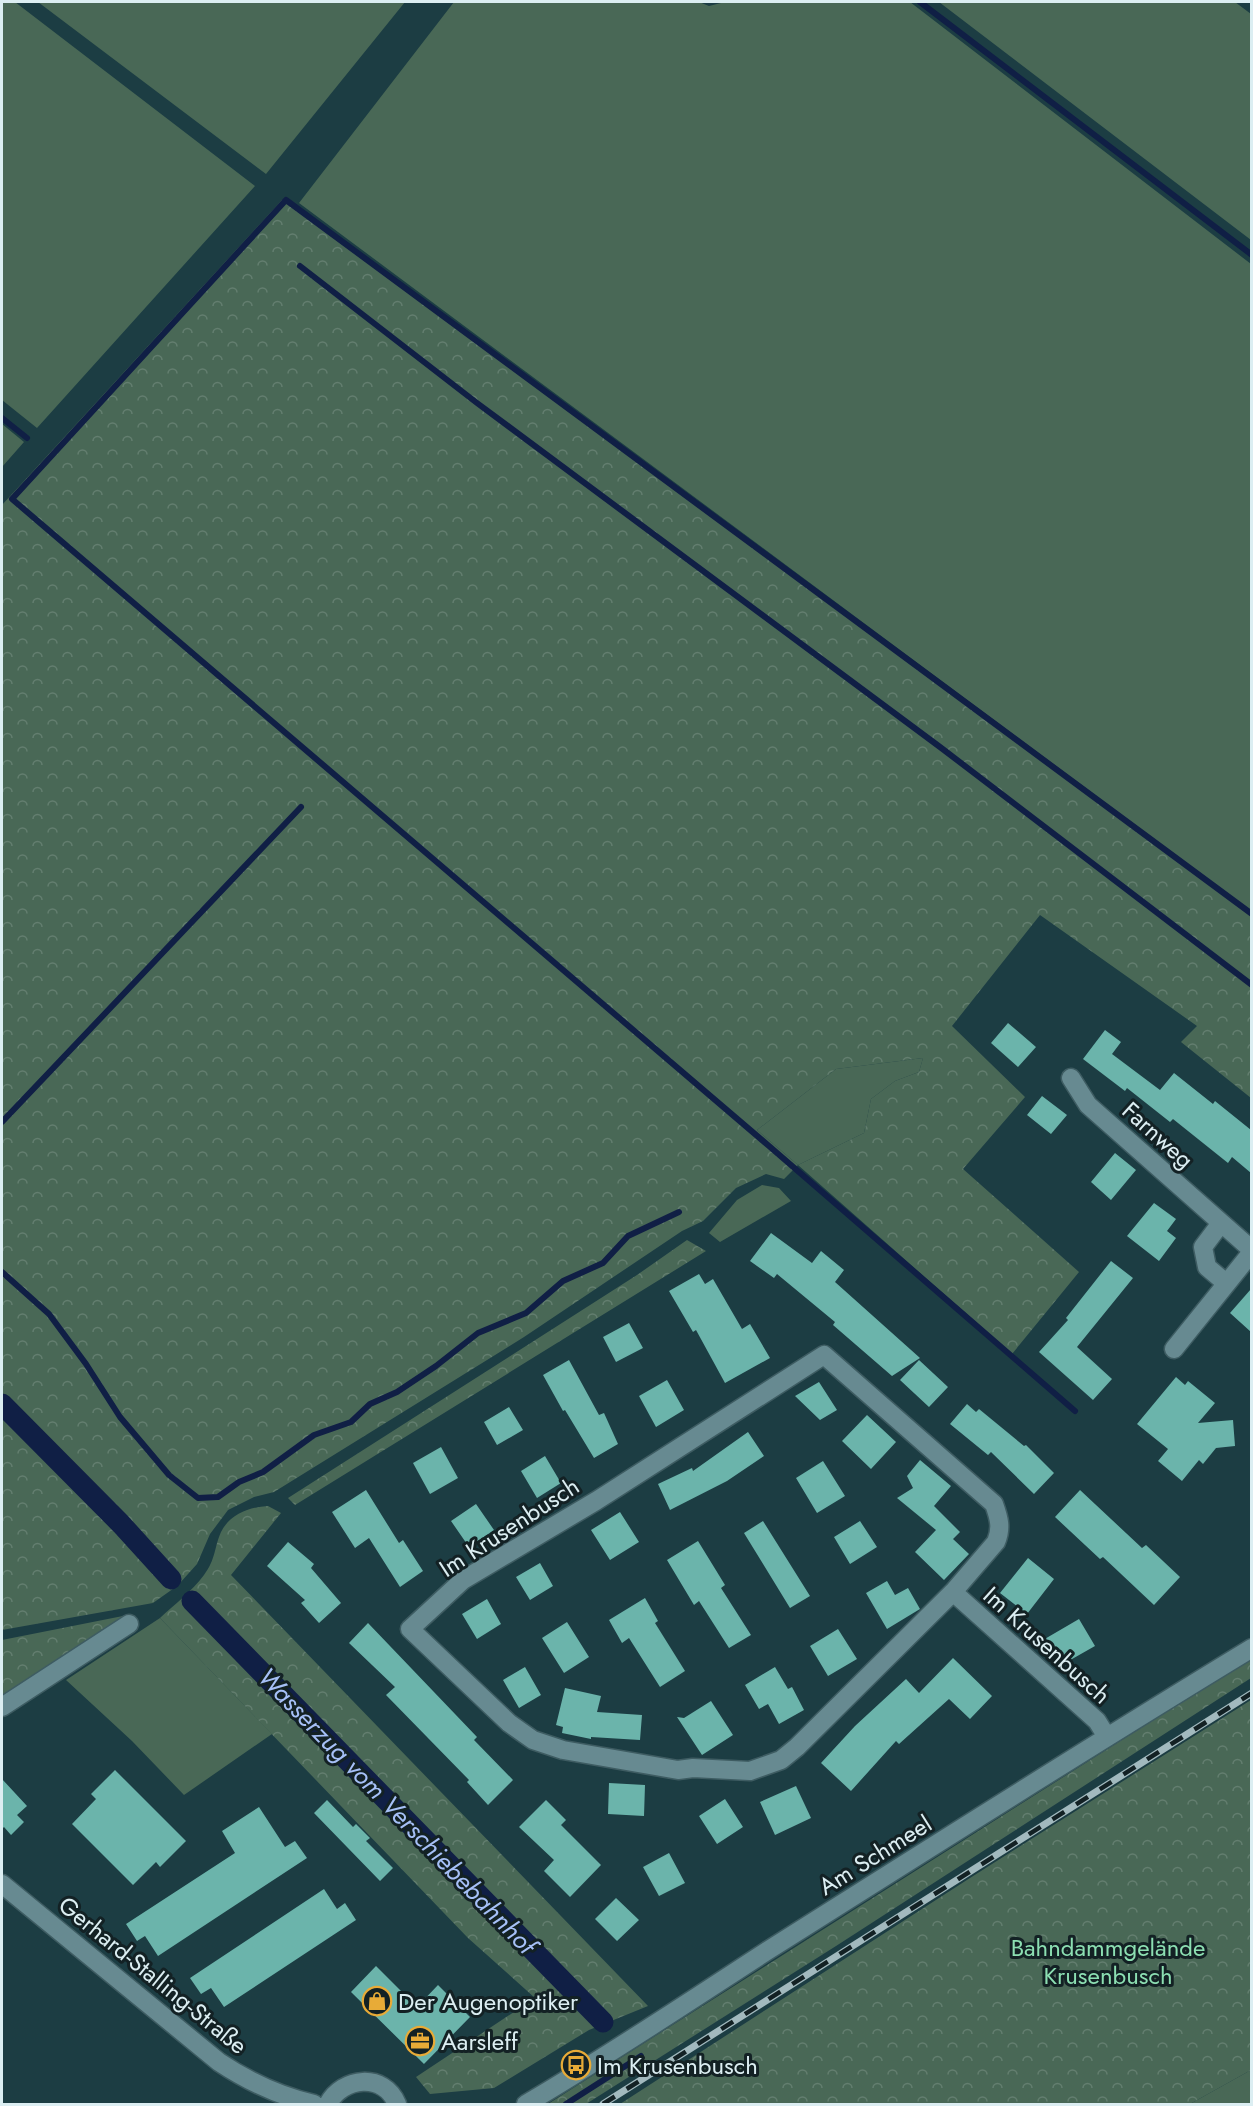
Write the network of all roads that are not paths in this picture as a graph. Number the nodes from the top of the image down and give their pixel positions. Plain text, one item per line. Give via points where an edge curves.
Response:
1 (1071, 1078) dead end
2 (1221, 1223) junction
3 (1251, 1251) edge
4 (1226, 1284) junction
5 (1174, 1349) dead end
6 (953, 1592) junction
7 (129, 1624) dead end
8 (1251, 1647) edge
9 (2, 1707) edge
10 (1107, 1737) junction
11 (2, 1884) edge
12 (314, 2104) edge
13 (328, 2104) edge
14 (397, 2104) edge
15 (526, 2104) edge

1 - 2 street, Farnweg via 1088,1105
2 - 3 street, Farnweg
2 - 4 street via 1203,1247 1207,1268
3 - 4 street, Farnweg
4 - 5 street, Farnweg
6 - 6 street, Im Krusenbusch via 996,1542 999,1519 994,1504 824,1355 463,1580 410,1629 509,1723 533,1740 562,1750 678,1770 750,1771 781,1760 797,1747
6 - 10 street, Im Krusenbusch via 1097,1721
7 - 9 street
8 - 10 street, Am Schmeel
10 - 15 street, Am Schmeel
11 - 12 street, Gerhard-Stalling-Straße via 237,2075 291,2099
13 - 14 street via 339,2089 364,2081 388,2091

